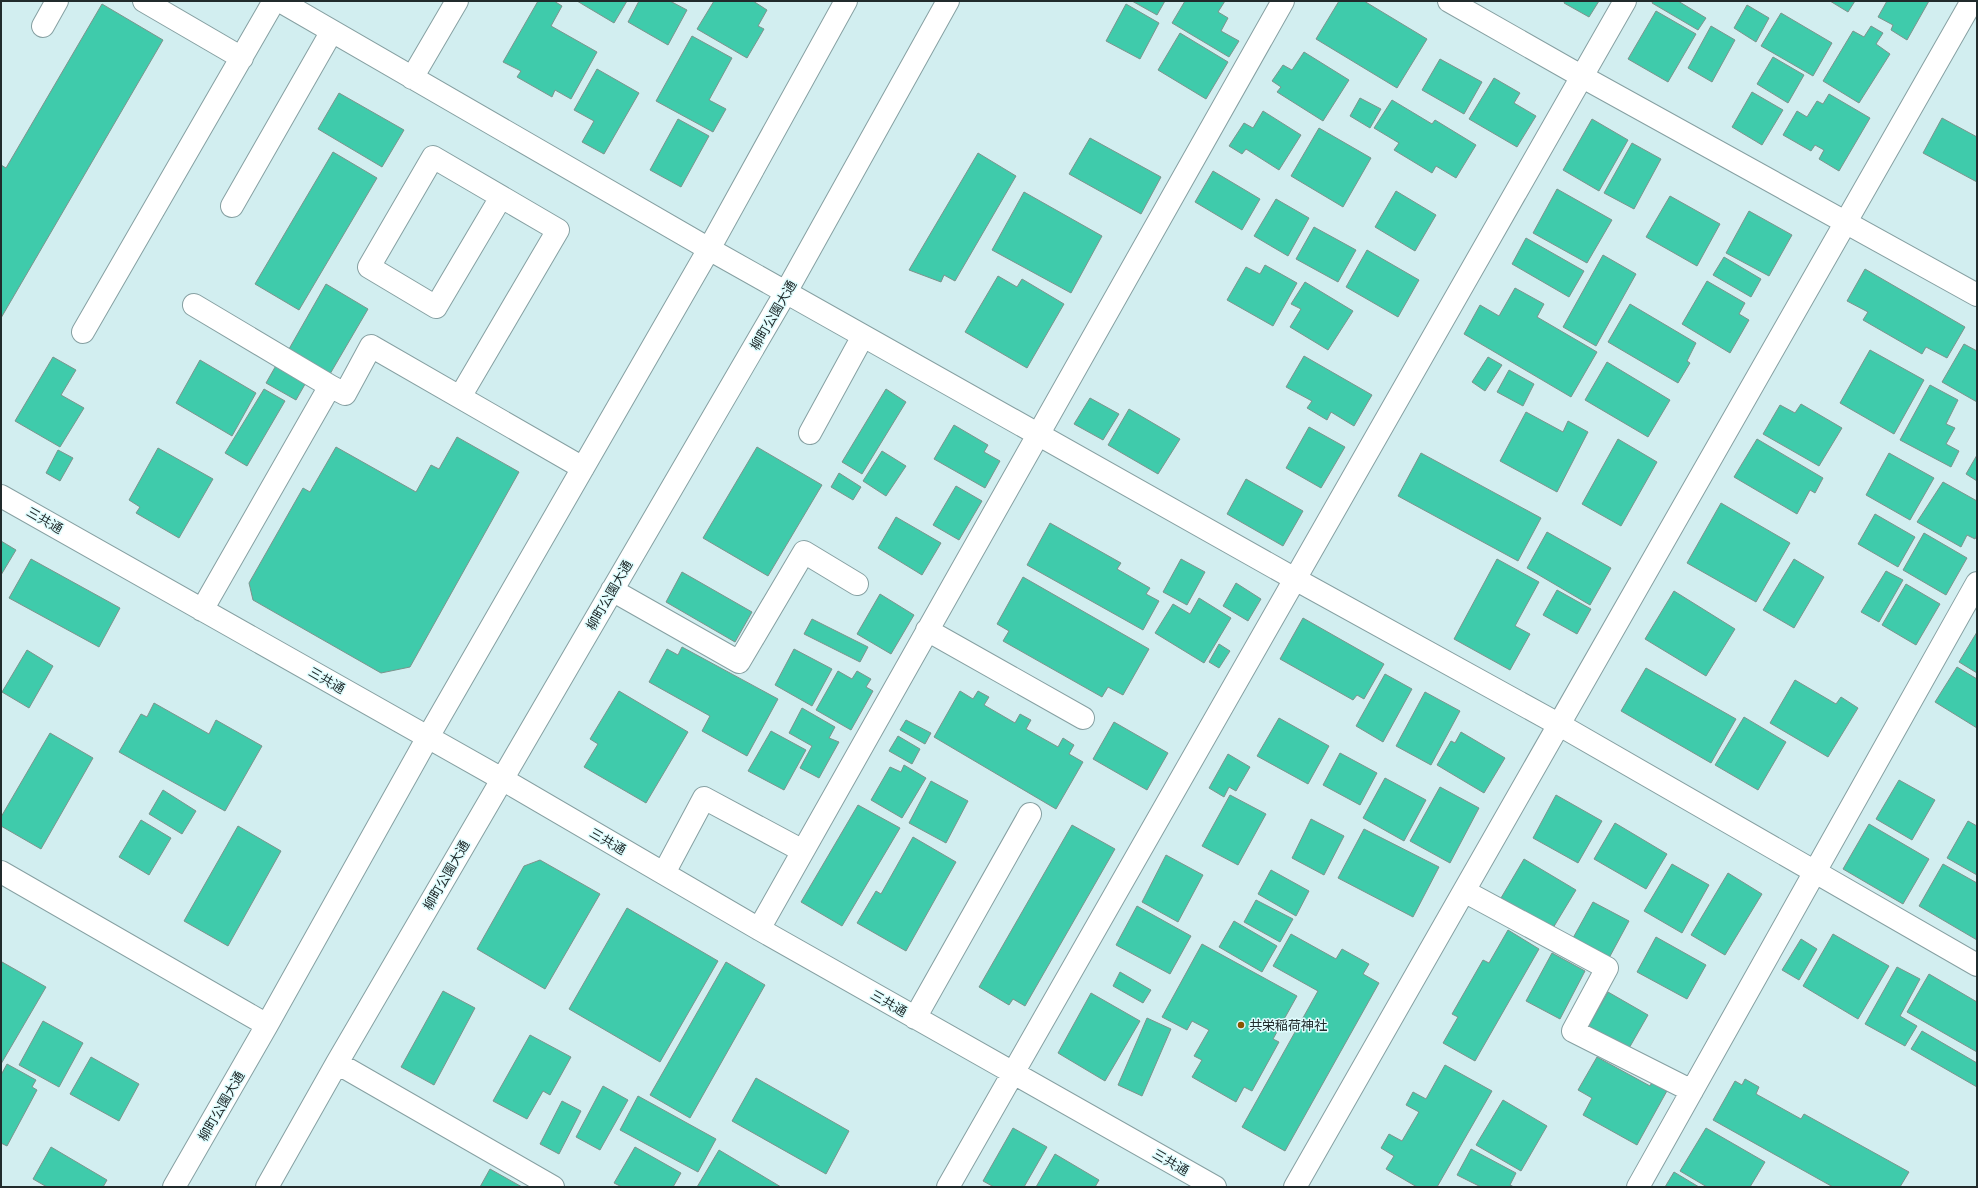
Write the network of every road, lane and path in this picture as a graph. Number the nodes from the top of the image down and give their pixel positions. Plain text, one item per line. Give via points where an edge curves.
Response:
1 (57, 1) edge
2 (144, 1) edge
3 (274, 1) edge
4 (280, 1) edge
5 (846, 1) edge
6 (948, 1) edge
7 (1283, 1) edge
8 (1449, 1) edge
9 (1624, 1) edge
10 (1972, 1) edge
11 (456, 2) edge
12 (43, 26) dead end
13 (332, 31) junction
14 (242, 58) junction
15 (1581, 76) junction
16 (412, 78) junction
17 (501, 197) junction
18 (232, 206) dead end
19 (1846, 222) junction
20 (709, 249) junction
21 (786, 292) junction
22 (1977, 295) edge
23 (194, 305) dead end
24 (83, 332) dead end
25 (863, 336) junction
26 (330, 386) junction
27 (460, 398) junction
28 (810, 434) dead end
29 (1037, 434) junction
30 (583, 468) junction
31 (1, 496) edge
32 (1295, 579) junction
33 (1977, 583) edge
34 (857, 584) dead end
35 (612, 590) junction
36 (202, 610) junction
37 (927, 630) junction
38 (1083, 718) dead end
39 (1558, 724) junction
40 (428, 737) junction
41 (502, 779) junction
42 (1030, 814) dead end
43 (803, 852) junction
44 (1, 872) edge
45 (1815, 872) junction
46 (664, 873) junction
47 (1464, 891) junction
48 (759, 929) junction
49 (1977, 965) edge
50 (915, 1018) junction
51 (267, 1025) junction
52 (336, 1063) junction
53 (1013, 1073) junction
54 (1692, 1091) junction
55 (174, 1187) edge
56 (267, 1187) edge
57 (553, 1187) edge
58 (948, 1187) edge
59 (1215, 1187) edge
60 (1295, 1187) edge
61 (1638, 1187) edge

1 - 12 street
2 - 14 street
3 - 14 street
4 - 13 street
5 - 20 street, 柳町公園大通
6 - 21 street, 柳町公園大通
7 - 29 street
8 - 15 street
9 - 15 street
10 - 19 street
11 - 16 street
13 - 16 street
13 - 18 street
14 - 24 street
15 - 19 street
15 - 32 street
16 - 20 street
17 - 17 street via 433,157 369,267 436,307
17 - 27 street via 558,230
19 - 22 street
19 - 39 street
20 - 21 street
20 - 30 street, 柳町公園大通
21 - 25 street
21 - 35 street, 柳町公園大通
23 - 26 street
25 - 28 street
25 - 29 street
26 - 27 street via 345,394 371,346
26 - 36 street
27 - 30 street
29 - 32 street
29 - 37 street
30 - 40 street, 柳町公園大通
31 - 36 street, 三共通
32 - 39 street
32 - 53 street
33 - 45 street
34 - 35 street via 804,552 739,662
35 - 41 street, 柳町公園大通
36 - 40 street, 三共通
37 - 38 street
37 - 43 street
39 - 45 street
39 - 47 street
40 - 41 street, 三共通
40 - 51 street, 柳町公園大通
41 - 46 street, 三共通
41 - 52 street, 柳町公園大通
42 - 50 street
43 - 46 street via 704,798
43 - 48 street
44 - 51 street
45 - 49 street
45 - 54 street
46 - 48 street, 三共通
47 - 54 street via 1607,968 1573,1031
47 - 60 street
48 - 50 street, 三共通
50 - 53 street, 三共通
51 - 55 street, 柳町公園大通
52 - 56 street, 柳町公園大通
52 - 57 street
53 - 58 street
53 - 59 street, 三共通
54 - 61 street

